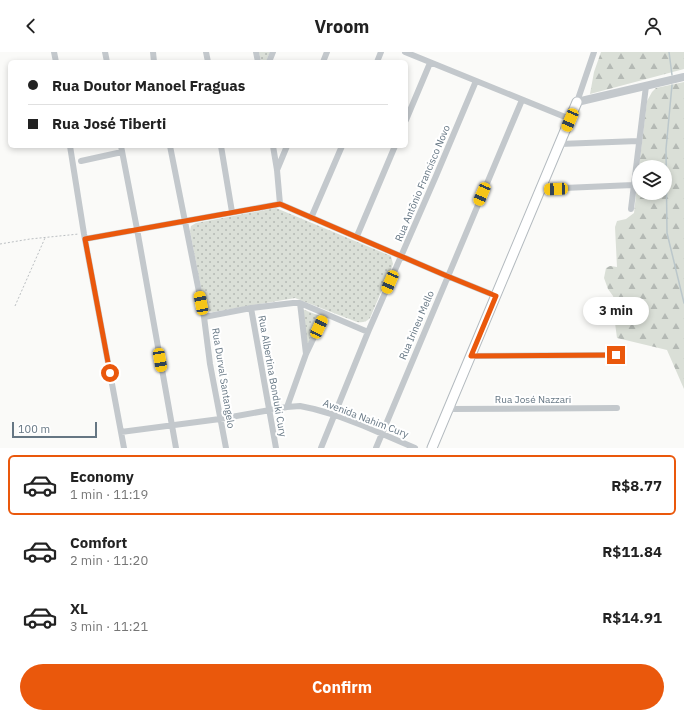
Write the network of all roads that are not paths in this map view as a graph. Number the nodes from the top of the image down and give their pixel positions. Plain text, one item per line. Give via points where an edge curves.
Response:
1 (405, 52) edge
2 (594, 52) edge
3 (430, 63) junction
4 (684, 77) edge
5 (476, 81) junction
6 (646, 86) junction
7 (522, 100) junction
8 (577, 102) junction
9 (408, 115) edge
10 (570, 120) junction
11 (638, 141) junction
12 (560, 144) junction
13 (70, 148) edge
14 (170, 148) edge
15 (221, 148) edge
16 (273, 148) edge
17 (286, 148) edge
18 (341, 148) edge
19 (394, 148) edge
20 (121, 149) edge
21 (636, 160) edge
22 (81, 161) dead end
23 (277, 170) junction
24 (632, 185) edge
25 (541, 189) junction
26 (632, 197) edge
27 (280, 204) junction
28 (631, 209) dead end
29 (232, 212) junction
30 (311, 218) junction
31 (184, 221) junction
32 (137, 229) junction
33 (85, 236) junction
34 (357, 236) junction
35 (401, 256) junction
36 (447, 276) junction
37 (496, 296) junction
38 (300, 304) junction
39 (251, 308) junction
40 (325, 314) junction
41 (204, 317) junction
42 (368, 332) junction
43 (306, 354) junction
44 (616, 355) dead end
45 (471, 356) junction
46 (287, 407) junction
47 (617, 408) dead end
48 (449, 409) junction
49 (270, 410) junction
50 (335, 415) junction
51 (220, 418) junction
52 (172, 426) junction
53 (121, 432) junction
54 (382, 434) junction
55 (124, 448) edge
56 (176, 448) edge
57 (226, 448) edge
58 (276, 448) edge
59 (321, 448) edge
60 (376, 448) edge
61 (415, 448) edge
62 (432, 448) edge

1 - 3 street
2 - 8 street
3 - 5 street
3 - 9 street
4 - 6 street
5 - 7 street
5 - 35 street, Rua Antônio Francisco Novo
6 - 8 street
6 - 11 street
7 - 10 street
7 - 36 street, Rua Irineu Mello
8 - 10 main road
10 - 12 main road
11 - 12 street
11 - 21 street
12 - 25 main road
13 - 33 street
14 - 31 street, Rua Durval Santangelo
15 - 29 street
16 - 23 street
17 - 23 street
18 - 30 street
19 - 34 street
20 - 22 street
20 - 32 street
23 - 27 street
24 - 25 street
25 - 37 main road
26 - 28 street
27 - 29 street
27 - 30 street
29 - 31 street
30 - 34 street
31 - 32 street
31 - 41 street, Rua Durval Santangelo
32 - 33 street
32 - 52 street
33 - 53 street
34 - 35 street
35 - 36 street
35 - 42 street, Rua Antônio Francisco Novo
36 - 37 street
36 - 54 street, Rua Irineu Mello
37 - 45 main road
38 - 39 street
38 - 40 street
38 - 43 street
39 - 41 street
39 - 49 street, Rua Albertina Bonduki Cury
40 - 42 street
40 - 43 street
41 - 51 street, Rua Durval Santangelo
42 - 50 street, Rua Antônio Francisco Novo
43 - 46 street
44 - 45 street
45 - 48 main road
46 - 49 street, Avenida Nahim Cury
46 - 50 street, Avenida Nahim Cury via 300,406
47 - 48 street, Rua José Nazzari
48 - 62 main road
49 - 51 street, Avenida Nahim Cury
49 - 58 street, Rua Albertina Bonduki Cury
50 - 54 street, Avenida Nahim Cury
50 - 59 street, Rua Antônio Francisco Novo
51 - 52 street, Avenida Nahim Cury
51 - 57 street, Rua Durval Santangelo
52 - 53 street, Avenida Nahim Cury
52 - 56 street
53 - 55 street
54 - 60 street, Rua Irineu Mello
54 - 61 street, Avenida Nahim Cury

